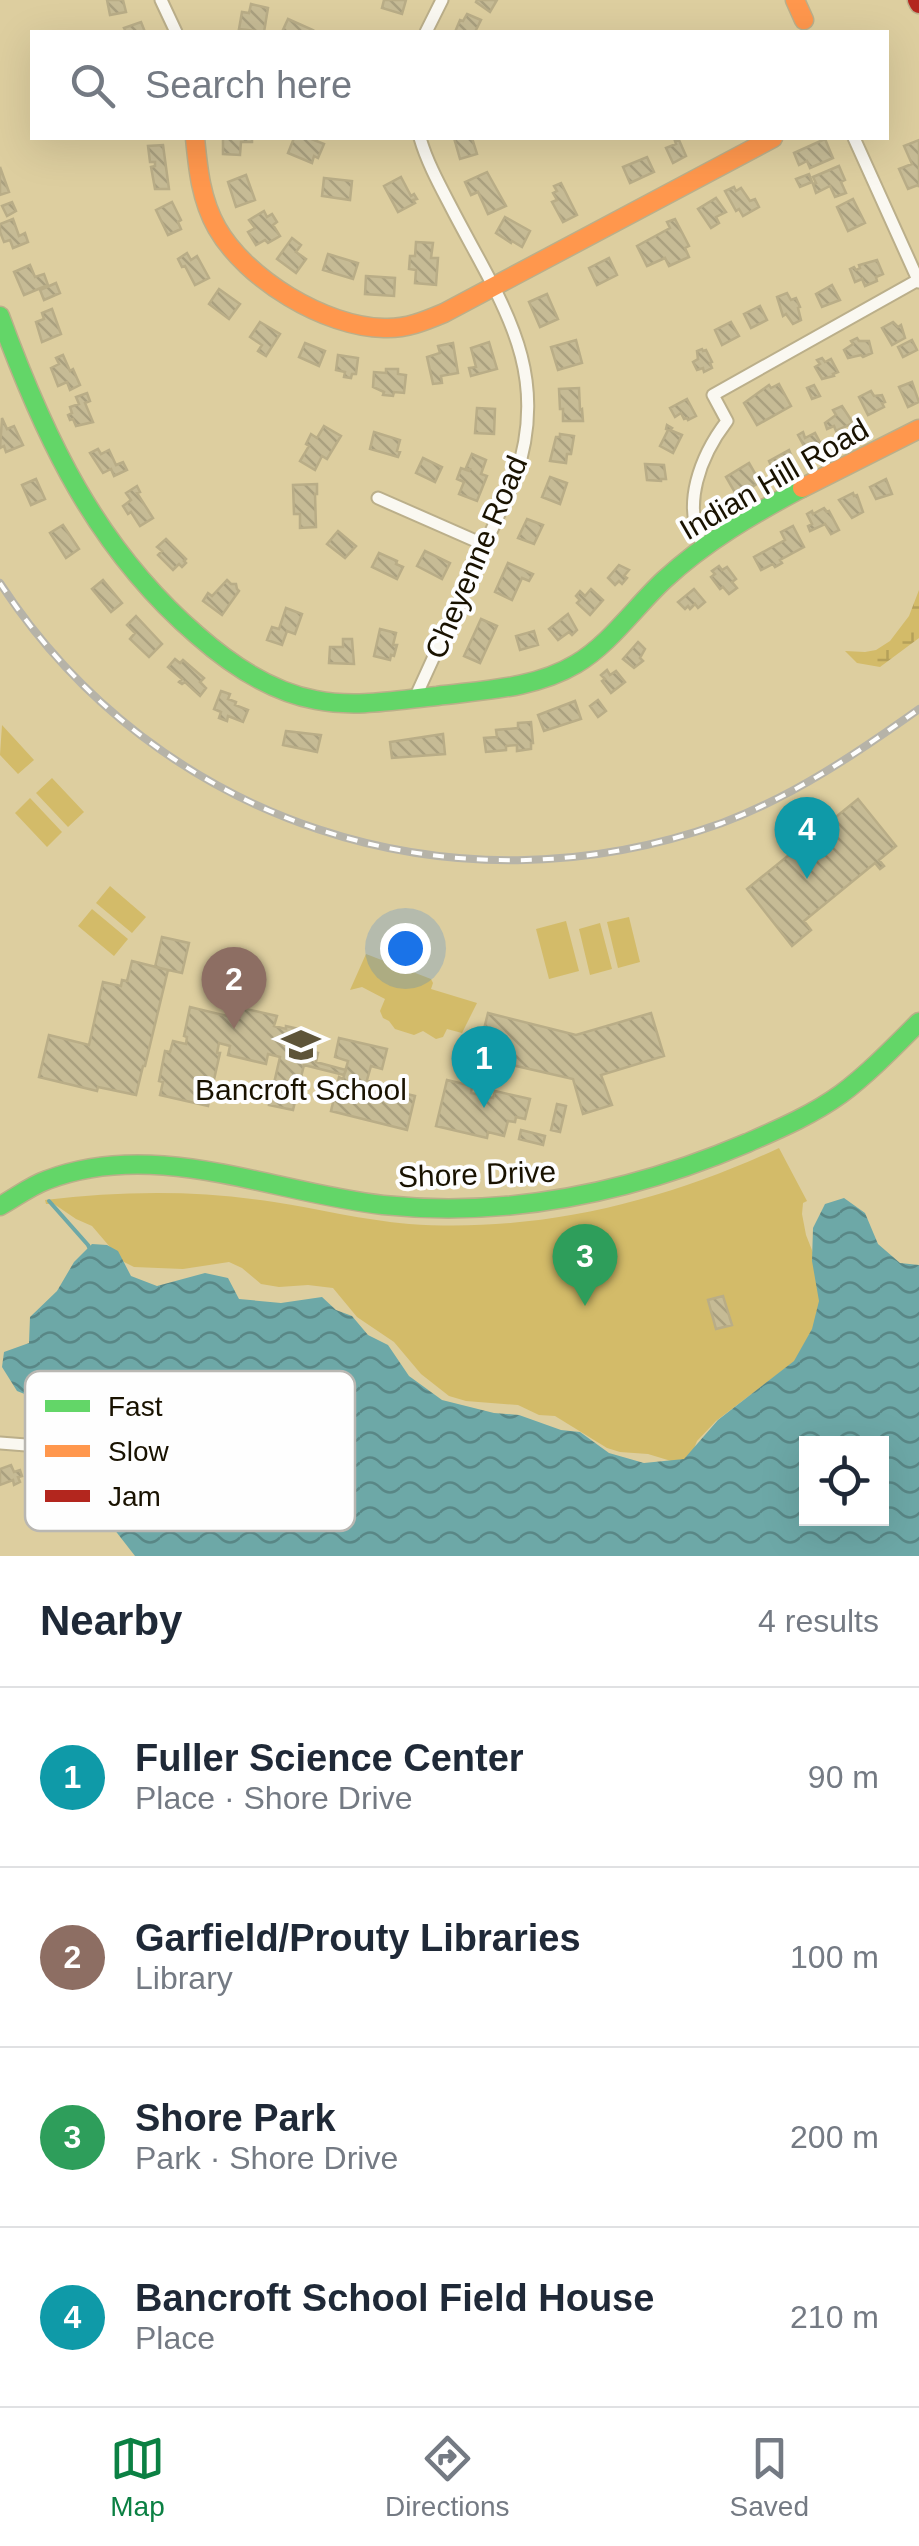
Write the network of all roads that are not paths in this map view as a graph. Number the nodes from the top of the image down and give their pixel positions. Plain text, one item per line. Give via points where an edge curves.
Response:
1 (161, 0) edge
2 (442, 0) edge
3 (795, 0) edge
4 (806, 26) edge
5 (175, 30) edge
6 (427, 30) edge
7 (195, 140) edge
8 (421, 140) edge
9 (769, 140) edge
10 (855, 140) edge
11 (919, 281) edge
12 (492, 288) junction
13 (0, 316) edge
14 (919, 429) edge
15 (378, 498) dead end
16 (485, 545) junction
17 (704, 547) junction
18 (414, 698) junction
19 (919, 1022) edge
20 (0, 1206) edge
21 (0, 1444) edge
22 (25, 1446) edge

1 - 5 street
2 - 6 street
3 - 4 main road
7 - 12 main road via 200,181 219,232 242,264 284,295 355,324 389,330 424,323
8 - 12 street, Cheyenne Road
9 - 12 main road
10 - 11 street
11 - 17 street via 714,395 727,421 698,477 695,513
12 - 16 street, Cheyenne Road via 520,350 529,414 523,456
13 - 18 main road, Indian Hill Road via 39,420 81,501 180,620 245,672 299,696 344,704
14 - 17 main road, Indian Hill Road
15 - 16 street
16 - 18 street, Cheyenne Road
17 - 18 main road, Indian Hill Road via 572,666 518,685
19 - 20 main road, Shore Drive via 848,1088 786,1126 676,1172 590,1196 502,1206 382,1205 186,1167 128,1163 55,1178
21 - 22 street

